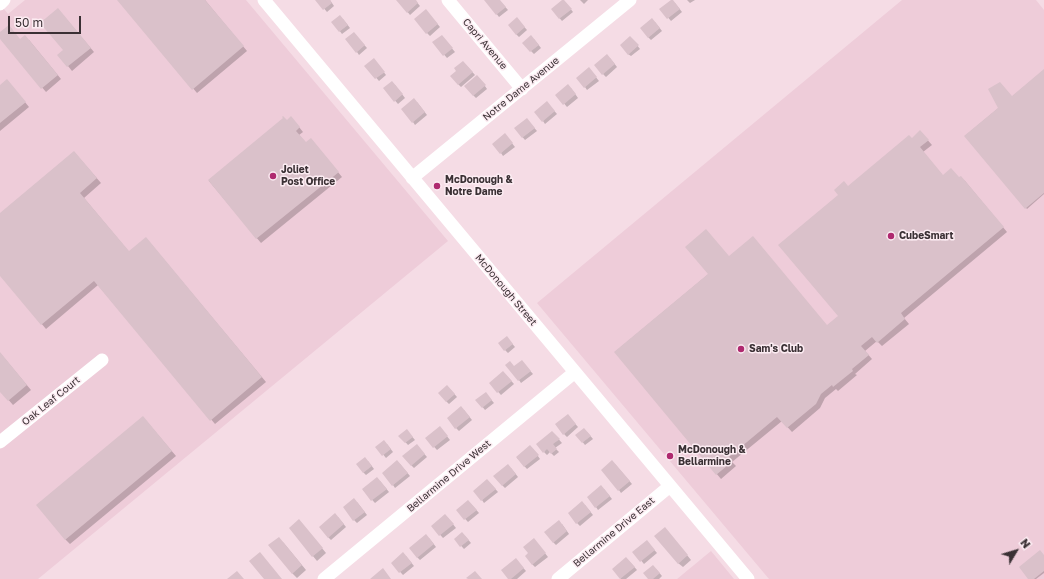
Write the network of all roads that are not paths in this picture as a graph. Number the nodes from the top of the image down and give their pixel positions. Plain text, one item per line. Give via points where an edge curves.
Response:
1 (4, 0) edge
2 (264, 0) edge
3 (448, 0) edge
4 (630, 0) edge
5 (0, 4) edge
6 (522, 89) junction
7 (412, 178) junction
8 (102, 360) dead end
9 (574, 372) junction
10 (0, 442) edge
11 (670, 486) junction
12 (324, 579) edge
13 (558, 579) edge
14 (748, 579) edge

1 - 5 street
2 - 7 street, McDonough Street
3 - 6 street, Capri Avenue
4 - 6 street, Notre Dame Avenue
6 - 7 street, Notre Dame Avenue
7 - 9 street, McDonough Street
8 - 10 street, Oak Leaf Court
9 - 11 street, McDonough Street
9 - 12 street, Bellarmine Drive West
11 - 13 street, Bellarmine Drive East
11 - 14 street, McDonough Street

